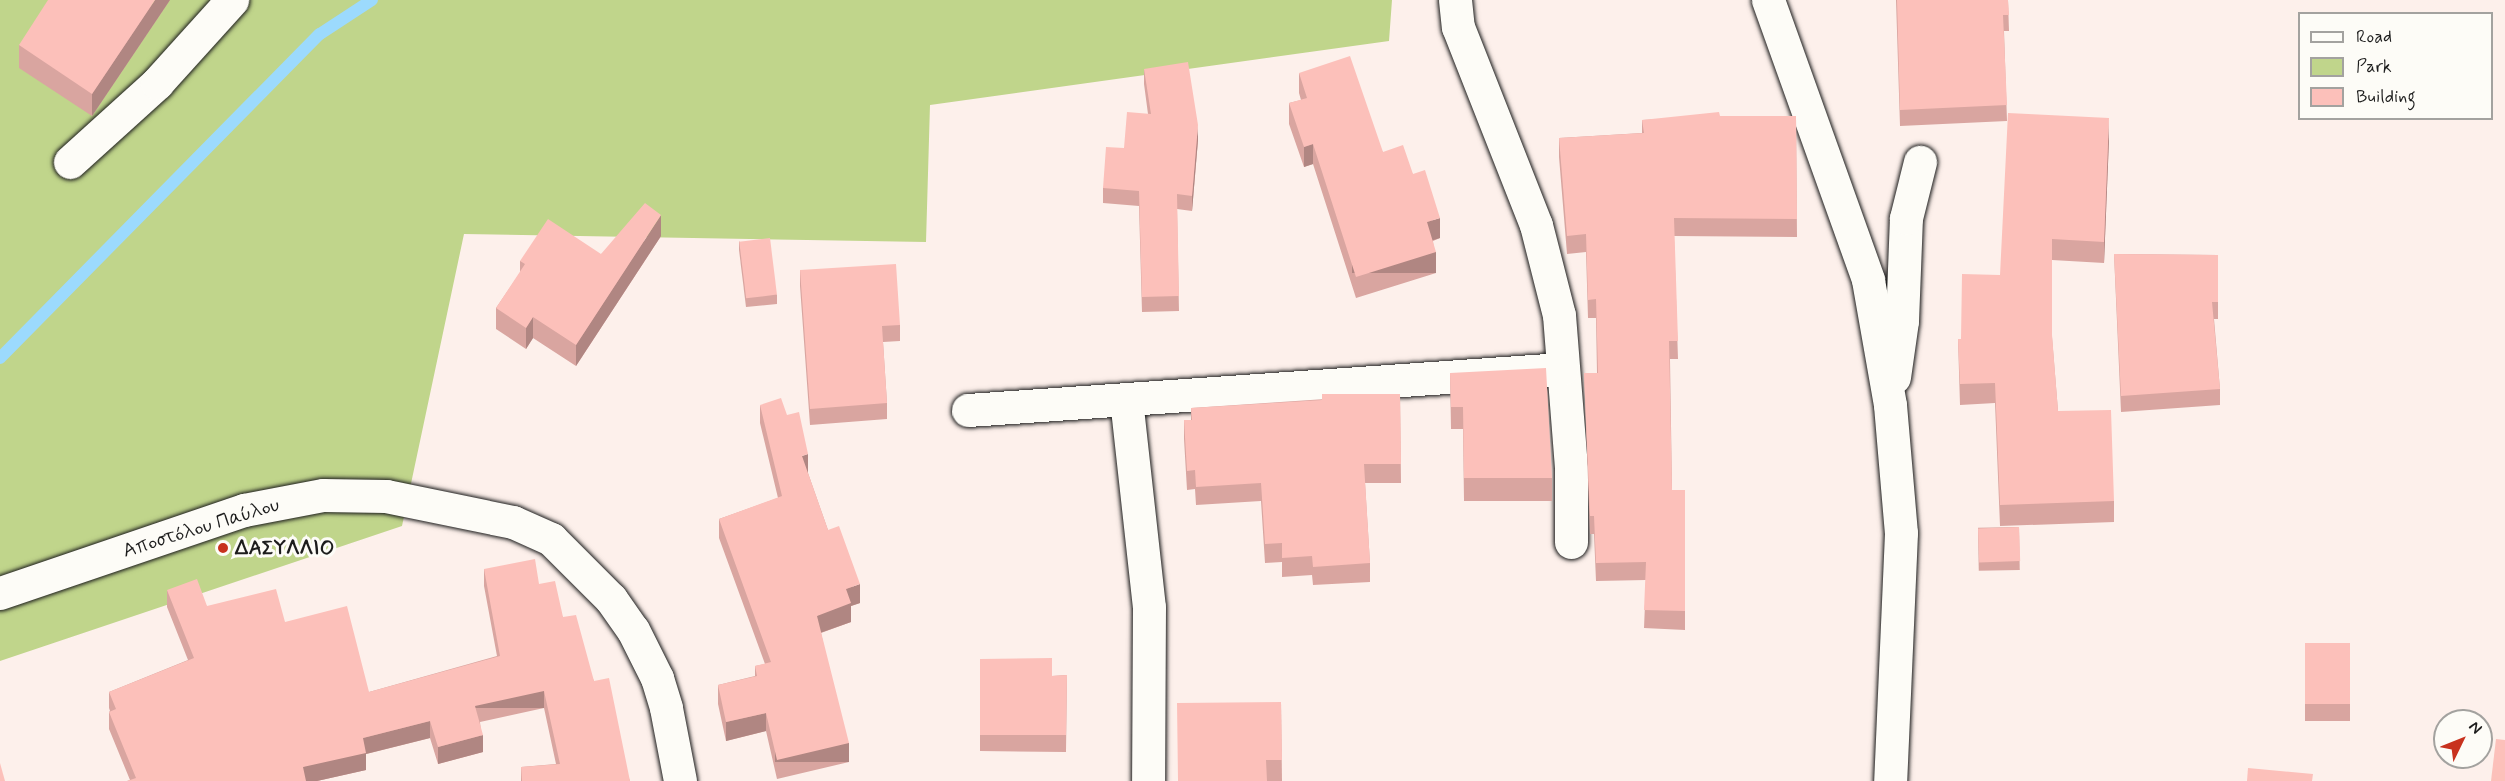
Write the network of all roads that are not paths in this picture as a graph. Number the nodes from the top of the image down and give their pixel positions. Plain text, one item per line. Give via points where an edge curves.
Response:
1 (232, 0) edge
2 (1455, 0) edge
3 (1768, 0) edge
4 (70, 162) dead end
5 (1920, 162) dead end
6 (1562, 369) junction
7 (1126, 399) junction
8 (1890, 405) junction
9 (968, 410) dead end
10 (1571, 542) dead end
11 (0, 592) edge
12 (680, 781) edge
13 (1148, 781) edge
14 (1890, 781) edge

1 - 4 street via 157,83
2 - 6 street via 1458,27 1536,225 1559,315
3 - 8 street via 1868,280
5 - 8 street via 1906,218 1902,321
6 - 7 street
6 - 10 street via 1571,468
7 - 9 street
7 - 13 street via 1149,607
8 - 14 street via 1901,532
11 - 12 street, Αποστόλου Παύλου via 244,510 323,495 386,496 513,522 551,539 595,581 633,630 663,698

